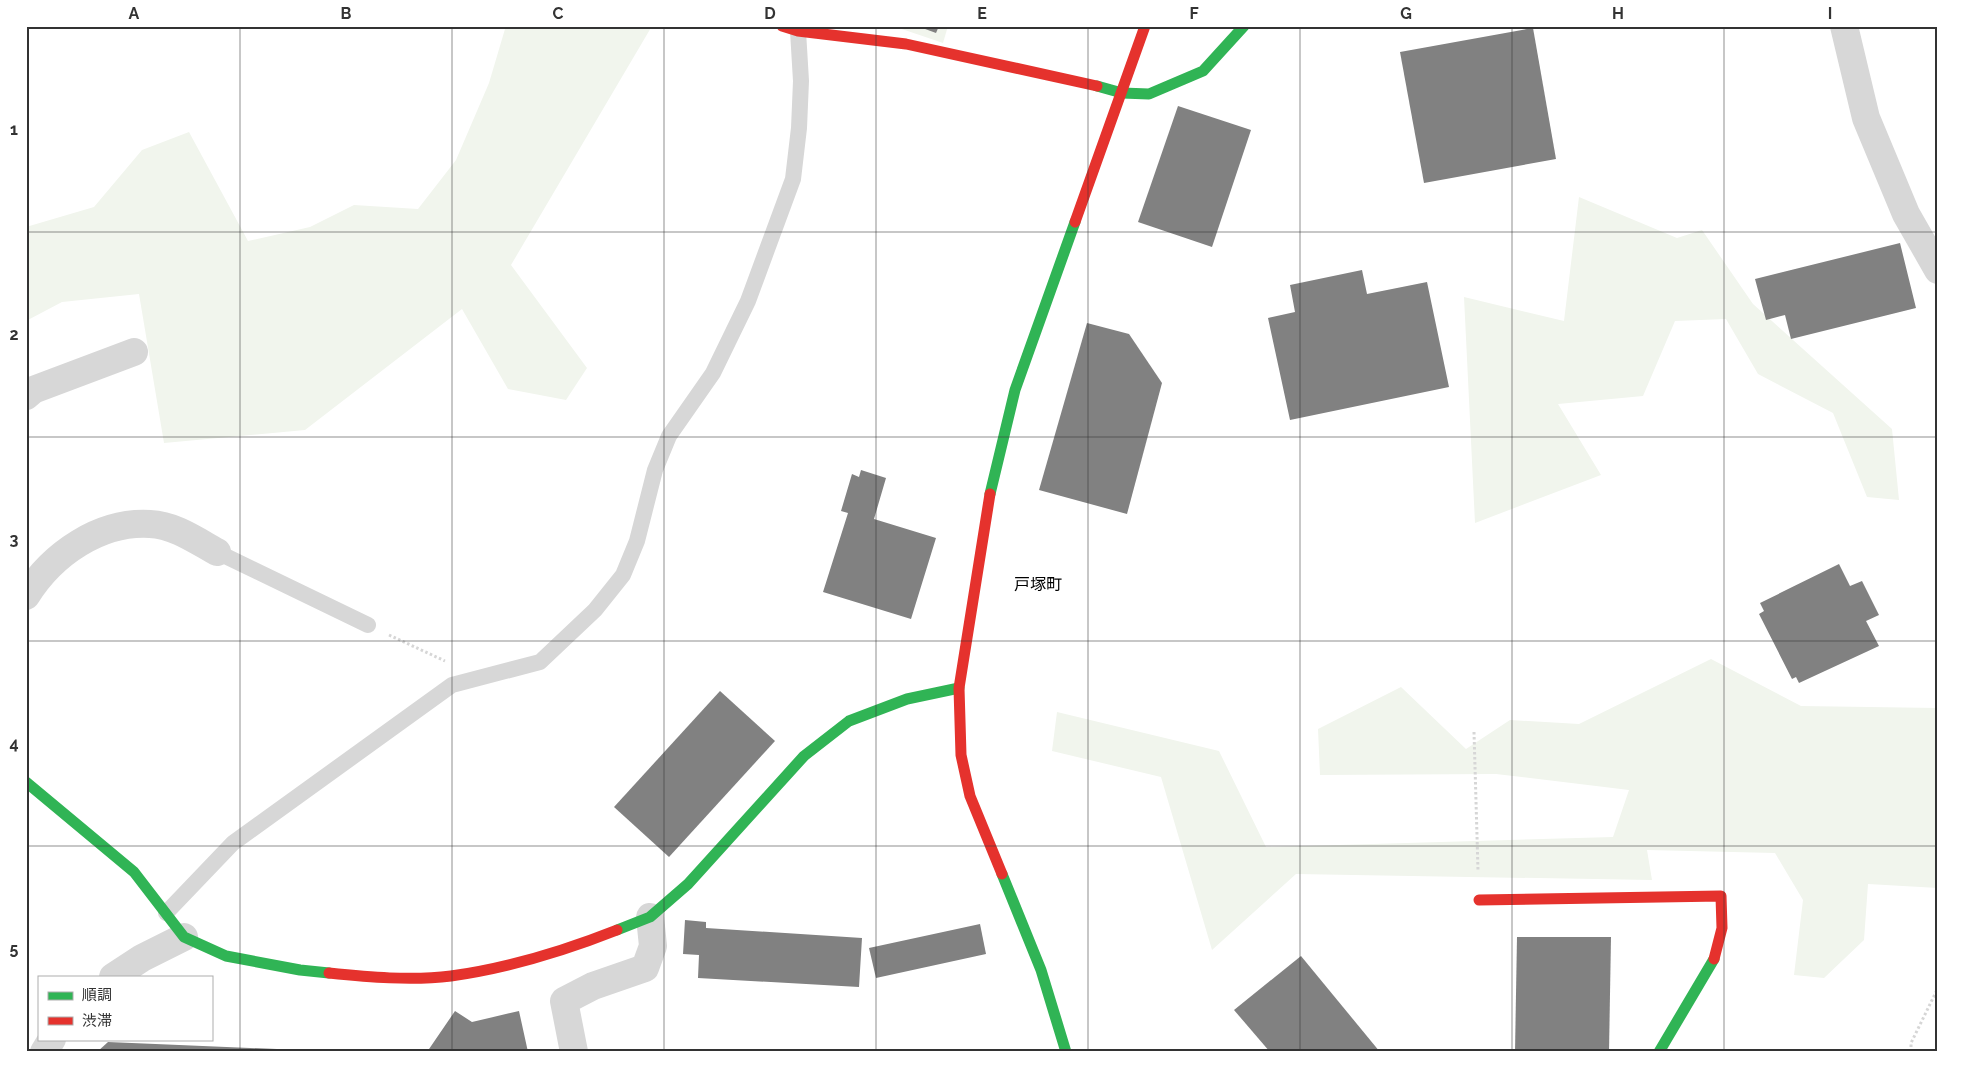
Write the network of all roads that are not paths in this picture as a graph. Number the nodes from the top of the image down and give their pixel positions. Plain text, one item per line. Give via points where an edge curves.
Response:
1 (1145, 26) edge
2 (1244, 26) edge
3 (1844, 26) edge
4 (790, 29) edge
5 (1122, 93) junction
6 (1938, 270) edge
7 (134, 352) dead end
8 (26, 396) edge
9 (217, 552) joint
10 (26, 596) edge
11 (368, 626) road end
12 (958, 688) junction
13 (26, 782) edge
14 (1479, 900) road end
15 (166, 913) junction
16 (650, 917) junction
17 (184, 937) junction
18 (114, 976) edge
19 (51, 1040) edge
20 (44, 1052) edge
21 (574, 1052) edge
22 (1066, 1052) edge
23 (1659, 1052) edge

1 - 5 street
2 - 5 street via 1203,71 1149,94
3 - 6 street via 1866,118 1906,214
4 - 5 street via 906,44
4 - 15 lane via 800,81 793,179 748,301 713,373 669,436 655,470 638,541 623,575 594,610 540,662 452,684 233,843
5 - 12 street via 1015,390 986,512
7 - 8 street via 33,390
9 - 10 street via 168,528 151,524 114,527 78,542 36,580
9 - 11 lane
12 - 16 street via 907,698 849,721 804,756 688,884
12 - 22 street via 961,755 970,796 1041,970
13 - 15 street via 134,872
14 - 23 street via 1721,896 1722,928 1713,961
15 - 17 street
16 - 17 street via 525,961 450,976 382,978 300,970 226,956
16 - 21 street via 653,946 645,968 593,986 564,1001
17 - 18 street
19 - 20 street

